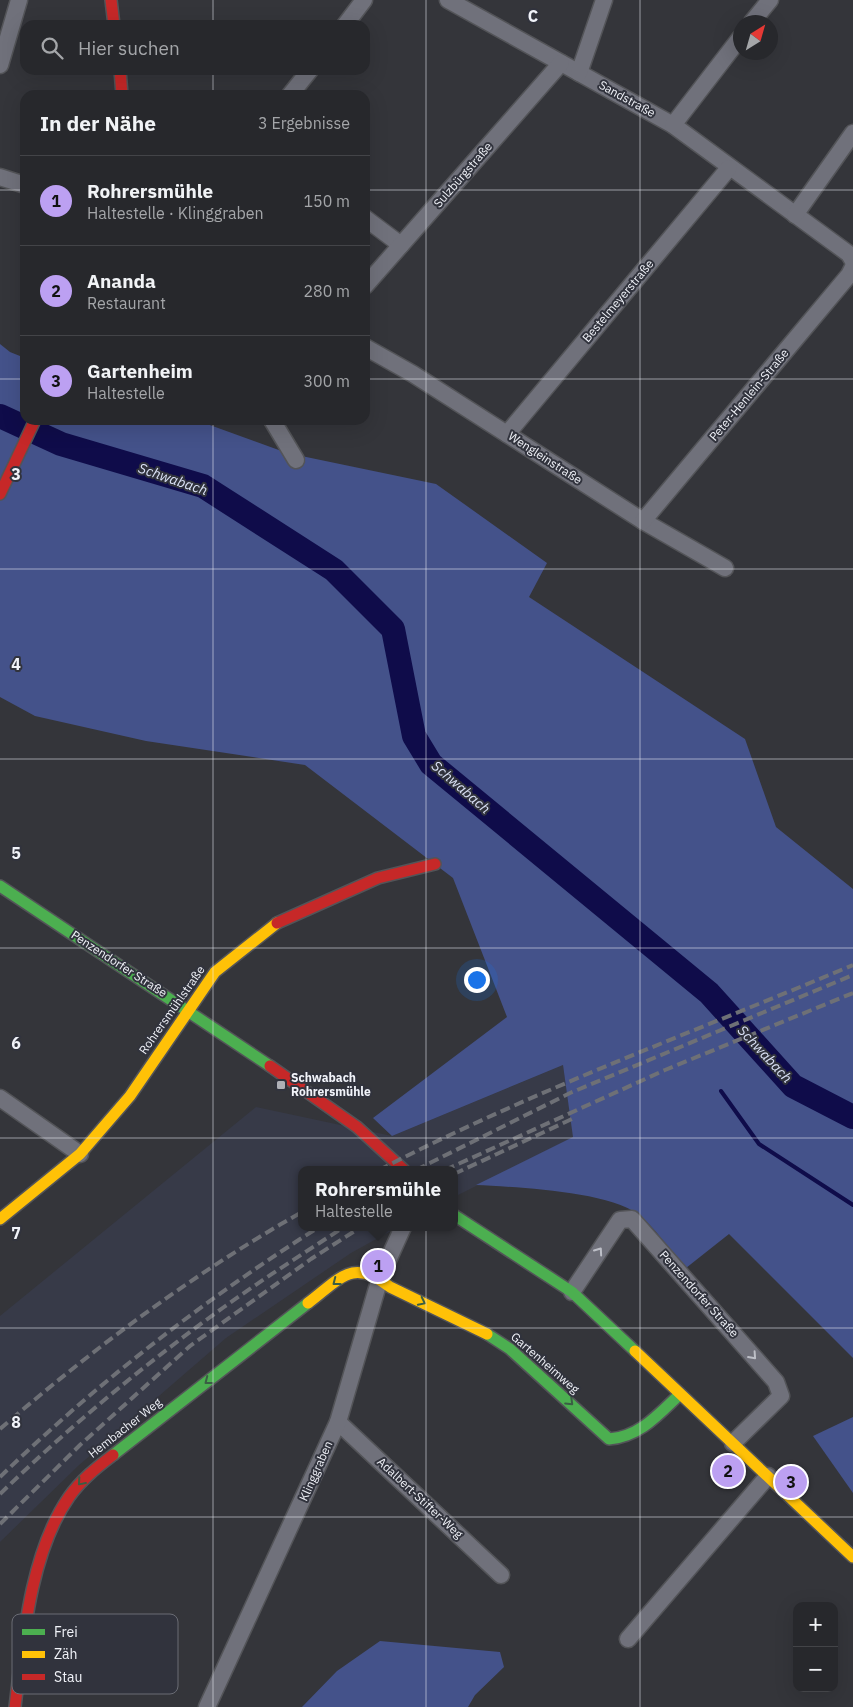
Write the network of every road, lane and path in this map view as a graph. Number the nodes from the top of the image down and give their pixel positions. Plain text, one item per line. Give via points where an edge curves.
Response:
1 (19, 0) edge
2 (111, 0) edge
3 (364, 0) edge
4 (448, 0) edge
5 (604, 0) edge
6 (770, 0) edge
7 (758, 15) edge
8 (113, 20) edge
9 (349, 20) edge
10 (733, 47) edge
11 (561, 63) junction
12 (0, 65) edge
13 (579, 73) junction
14 (120, 75) edge
15 (306, 75) edge
16 (122, 90) edge
17 (294, 90) edge
18 (673, 124) junction
19 (853, 133) edge
20 (729, 168) junction
21 (0, 177) edge
22 (20, 183) edge
23 (795, 215) junction
24 (370, 222) edge
25 (401, 245) junction
26 (853, 261) edge
27 (853, 267) edge
28 (370, 280) edge
29 (370, 350) edge
30 (33, 425) edge
31 (275, 425) edge
32 (507, 434) junction
33 (296, 460) dead end
34 (0, 494) edge
35 (643, 521) junction
36 (725, 568) dead end
37 (435, 864) dead end
38 (0, 886) edge
39 (188, 1009) junction
40 (0, 1098) edge
41 (80, 1154) junction
42 (400, 1166) edge
43 (458, 1217) edge
44 (0, 1219) edge
45 (401, 1231) edge
46 (380, 1278) junction
47 (572, 1292) junction
48 (679, 1395) junction
49 (338, 1422) junction
50 (733, 1443) junction
51 (768, 1476) junction
52 (853, 1557) edge
53 (501, 1575) dead end
54 (30, 1614) edge
55 (628, 1639) dead end
56 (17, 1694) edge
57 (15, 1707) edge
58 (206, 1707) edge

1 - 12 street
2 - 8 street
3 - 9 street
4 - 11 street, Sandstraße
5 - 13 street
6 - 7 street
10 - 18 street
11 - 13 street, Sandstraße
11 - 25 street, Sulzbürgstraße
13 - 18 street, Sandstraße
14 - 16 street
15 - 17 street
18 - 20 street, Sandstraße
19 - 23 street
20 - 23 street, Sandstraße
20 - 32 street, Bestelmeyerstraße
21 - 22 street
23 - 26 street, Sandstraße
24 - 25 street
25 - 28 street, Sulzbürgstraße
27 - 35 street, Peter-Henlein-Straße
29 - 32 street, Wengleinstraße
30 - 34 street
31 - 33 street
32 - 35 street, Wengleinstraße
35 - 36 street, Wengleinstraße
37 - 39 street, Rohrersmühlstraße via 378,878 280,921 215,972
38 - 39 street, Penzendorfer Straße
39 - 41 street, Rohrersmühlstraße via 130,1096
39 - 42 street, Penzendorfer Straße via 341,1114
40 - 41 street
41 - 44 street, Rohrersmühlstraße
43 - 47 street
45 - 46 street, Klinggraben
46 -> 48 street, Gartenheimweg via 390,1287 484,1332 510,1349 609,1440 623,1440 648,1424
46 - 49 street, Klinggraben
46 -> 54 street, Hembacher Weg via 358,1270 349,1272 88,1474 59,1514 36,1578
47 - 48 street
47 -> 50 street, Penzendorfer Straße via 620,1220 632,1219 776,1382 781,1396
48 - 50 street
49 - 53 street, Adalbert-Stifter-Weg
49 - 58 street, Klinggraben
50 - 51 street
51 - 52 street
51 - 55 street
56 -> 57 street, Hembacher Weg

